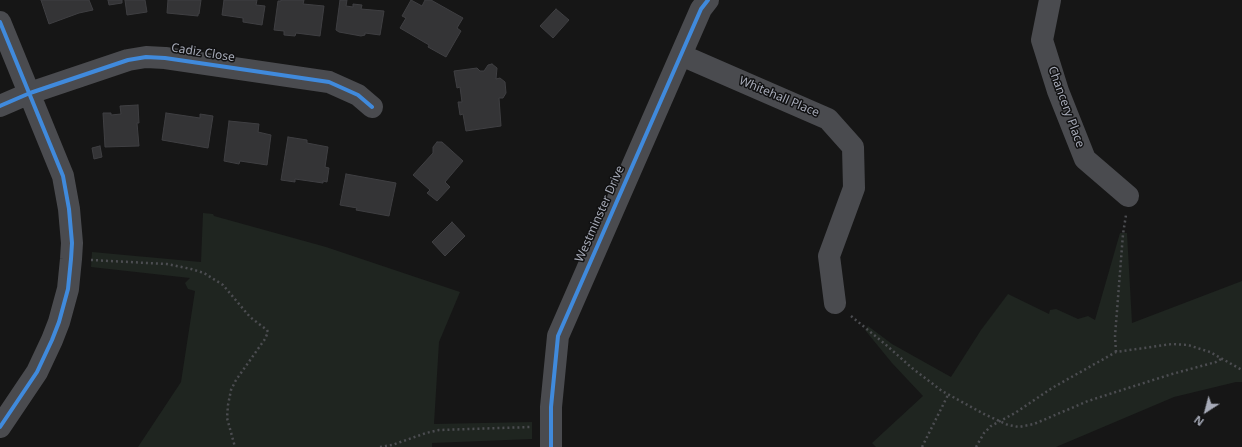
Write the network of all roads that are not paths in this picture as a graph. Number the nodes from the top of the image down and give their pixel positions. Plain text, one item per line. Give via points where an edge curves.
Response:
1 (708, 0) edge
2 (1050, 0) edge
3 (0, 22) edge
4 (681, 55) junction
5 (30, 93) junction
6 (0, 106) edge
7 (372, 107) dead end
8 (1128, 196) road end
9 (835, 303) road end
10 (0, 427) edge
11 (551, 437) edge

1 - 4 street, Westminster Drive via 701,9
2 - 8 street, Chancery Place via 1042,40 1084,159
3 - 5 street
4 - 9 street, Whitehall Place via 828,119 853,147 854,188 829,256
4 - 11 street, Westminster Drive via 558,336 551,407
5 - 6 street, Cadiz Close
5 - 7 street, Cadiz Close via 128,60 156,57 329,82 358,95
5 - 10 street via 63,176 69,209 71,259 68,290 52,340 36,372

